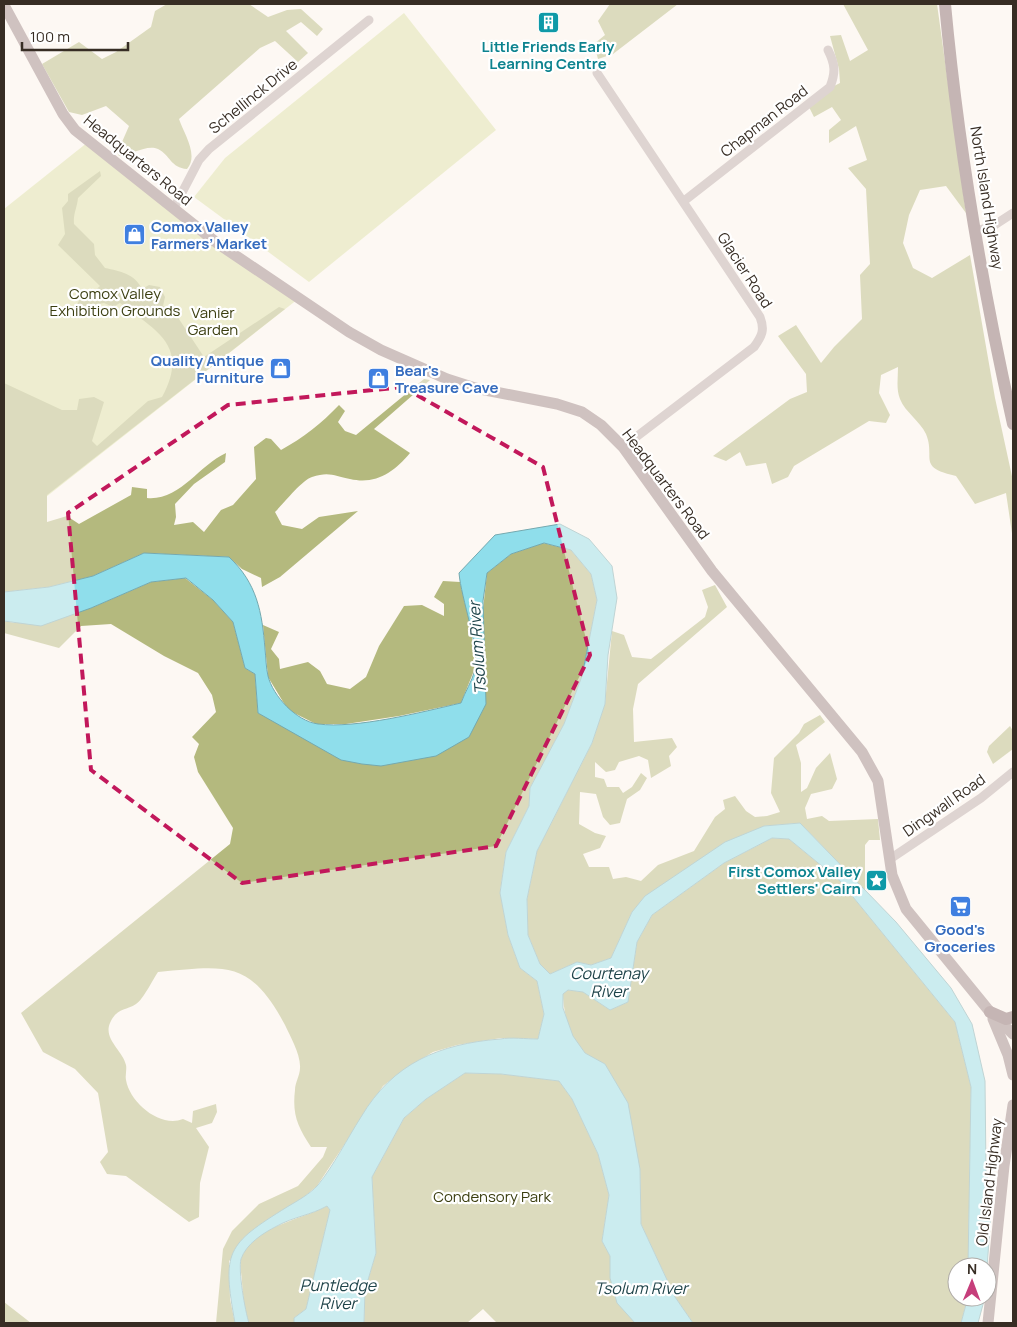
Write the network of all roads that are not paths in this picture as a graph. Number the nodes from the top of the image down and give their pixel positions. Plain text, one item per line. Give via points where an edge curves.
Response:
1 (945, 4) edge
2 (4, 5) edge
3 (368, 20) dead end
4 (828, 50) dead end
5 (597, 73) dead end
6 (684, 201) junction
7 (174, 208) junction
8 (1013, 213) edge
9 (976, 231) junction
10 (1013, 424) edge
11 (623, 447) junction
12 (1013, 772) edge
13 (890, 859) junction
14 (990, 1012) junction
15 (1013, 1017) edge
16 (1013, 1034) edge
17 (1013, 1076) edge
18 (1013, 1104) edge
19 (988, 1323) edge

1 - 9 main road, North Island Highway via 955,97
2 - 7 main road, Headquarters Road via 63,114 75,130
3 - 7 street, Schellinck Drive via 209,149 199,160
4 - 6 street, Chapman Road via 835,64 830,87
5 - 6 street, Glacier Road
6 - 11 street, Glacier Road via 764,327 754,347
7 - 11 main road, Headquarters Road via 217,243 298,299 381,350 475,388 582,412 601,424
8 - 9 street via 994,226
9 - 10 main road, North Island Highway
11 - 13 main road, Headquarters Road via 712,571 862,752 878,781
12 - 13 street, Dingwall Road via 981,798
13 - 14 main road, Headquarters Road via 896,889 906,909
14 - 15 main road via 1006,1019
14 - 16 main road, Headquarters Road
14 - 17 main road via 1004,1043
18 - 19 main road, Old Island Highway

